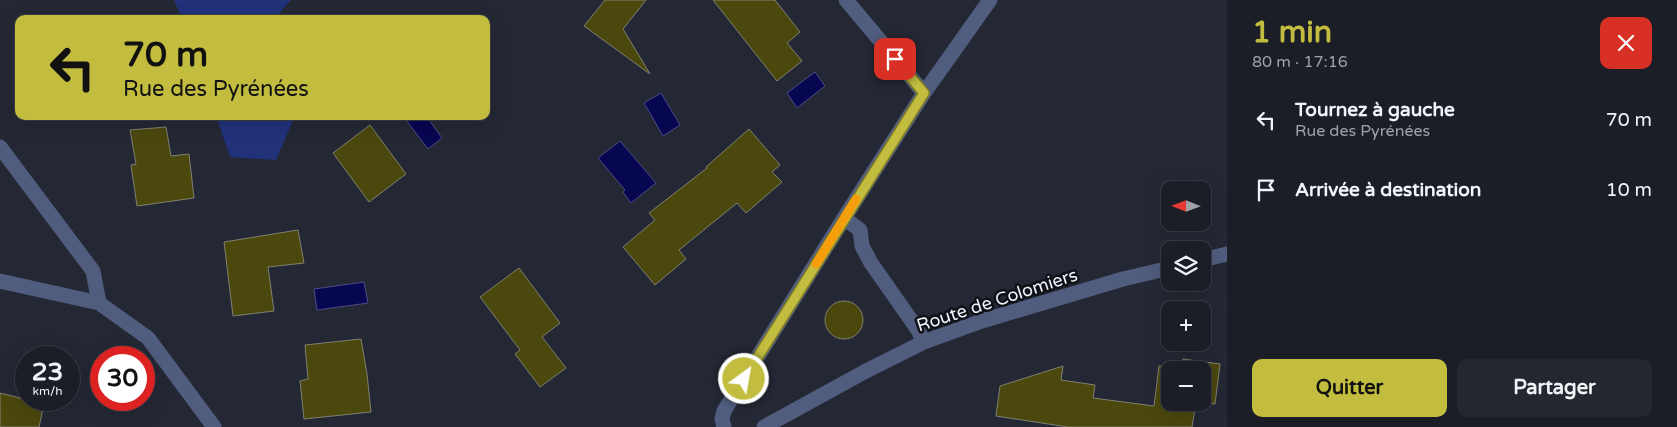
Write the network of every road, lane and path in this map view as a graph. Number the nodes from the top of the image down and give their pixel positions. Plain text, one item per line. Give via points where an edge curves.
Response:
1 (846, 0) edge
2 (990, 0) edge
3 (924, 93) junction
4 (0, 147) edge
5 (844, 218) junction
6 (1227, 254) edge
7 (1211, 258) edge
8 (1161, 270) edge
9 (0, 281) edge
10 (99, 303) junction
11 (924, 342) junction
12 (214, 427) edge
13 (724, 427) edge
14 (764, 427) edge

1 - 3 street
2 - 3 street
3 - 5 street
4 - 10 street via 93,271
5 - 11 street via 860,230 862,246 871,263
5 - 13 street via 724,411
6 - 7 street
8 - 11 street, Route de Colomiers via 982,321
9 - 10 street
10 - 12 street via 148,338
11 - 14 street, Route de Colomiers

